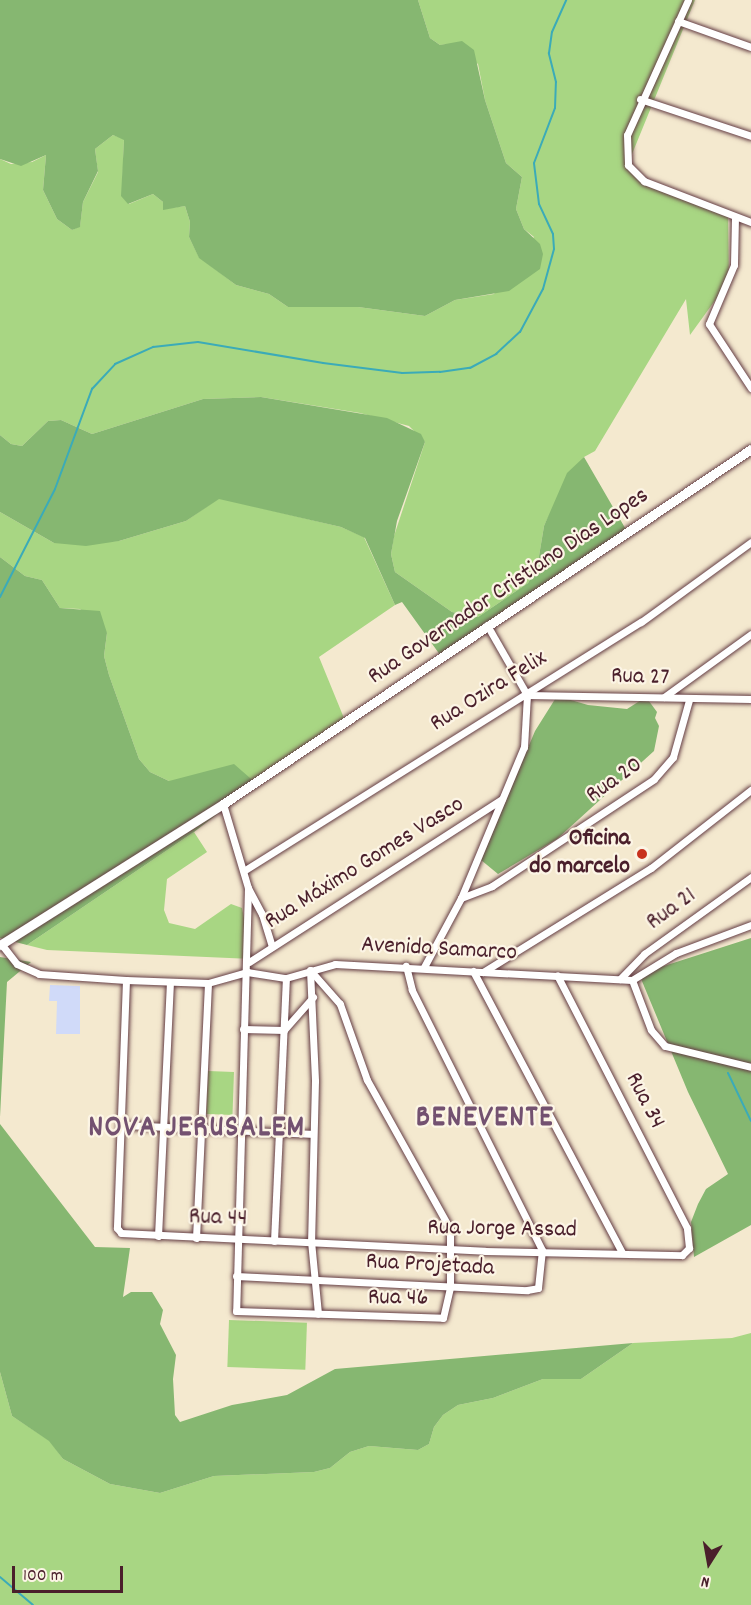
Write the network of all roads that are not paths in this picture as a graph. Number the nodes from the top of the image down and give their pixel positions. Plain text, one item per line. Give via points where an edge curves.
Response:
1 (688, 0) edge
2 (678, 21) junction
3 (751, 47) edge
4 (640, 99) junction
5 (751, 136) edge
6 (735, 217) junction
7 (751, 222) edge
8 (751, 388) edge
9 (751, 449) edge
10 (751, 542) edge
11 (487, 625) junction
12 (751, 634) edge
13 (526, 693) junction
14 (663, 697) junction
15 (751, 699) edge
16 (689, 700) junction
17 (751, 790) edge
18 (502, 799) junction
19 (223, 804) junction
20 (245, 870) junction
21 (751, 878) edge
22 (248, 888) junction
23 (461, 898) junction
24 (751, 925) edge
25 (1, 945) edge
26 (272, 946) junction
27 (249, 962) junction
28 (406, 966) junction
29 (424, 967) junction
30 (310, 970) junction
31 (473, 971) junction
32 (247, 972) junction
33 (483, 972) junction
34 (557, 975) junction
35 (286, 978) junction
36 (620, 979) junction
37 (126, 980) junction
38 (632, 980) junction
39 (170, 982) junction
40 (208, 983) junction
41 (313, 997) junction
42 (243, 1029) junction
43 (284, 1030) junction
44 (751, 1067) edge
45 (123, 1125) junction
46 (164, 1125) junction
47 (201, 1128) junction
48 (239, 1129) junction
49 (281, 1131) junction
50 (311, 1134) junction
51 (158, 1236) junction
52 (196, 1238) junction
53 (237, 1240) junction
54 (274, 1241) junction
55 (311, 1241) junction
56 (689, 1248) joint
57 (451, 1249) junction
58 (542, 1250) junction
59 (622, 1252) junction
60 (236, 1276) junction
61 (315, 1280) junction
62 (450, 1287) junction
63 (318, 1314) junction

1 - 2 street
2 - 3 street
2 - 4 street
4 - 5 street
4 - 6 street via 625,144 628,165 644,182
6 - 7 street
6 - 8 street via 734,265 709,324
9 - 11 street, Rua Governador Cristiano Dias Lopes
10 - 13 street, Rua Ozira Felix via 640,622
11 - 13 street
11 - 19 street, Rua Governador Cristiano Dias Lopes
12 - 14 street
13 - 14 street, Rua 27
13 - 18 street via 524,747
13 - 20 street, Rua Ozira Felix
14 - 16 street, Rua 27
15 - 16 street, Rua 27
16 - 23 street, Rua 20 via 673,757 654,779 492,886
17 - 33 street via 651,868
18 - 23 street
18 - 26 street, Rua Máximo Gomes Vasco
19 - 20 street
19 - 25 street, Rua Governador Cristiano Dias Lopes
20 - 22 street
21 - 36 street, Rua 21 via 650,949
22 - 26 street
22 - 27 street
23 - 29 street
24 - 38 street via 675,953
25 - 37 street via 17,964 39,974
26 - 27 street, Rua Máximo Gomes Vasco
27 - 32 street
28 - 29 street, Avenida Samarco
28 - 30 street, Avenida Samarco via 335,964
28 - 58 street via 412,990
29 - 31 street, Avenida Samarco
30 - 35 street, Avenida Samarco
30 - 41 street
30 - 57 street, Rua 46 via 340,1004 367,1080 450,1229
31 - 33 street, Avenida Samarco
31 - 59 street
32 - 35 street, Avenida Samarco
32 - 40 street
32 - 42 street
33 - 34 street, Avenida Samarco
34 - 36 street, Avenida Samarco
34 - 56 street, Rua 34 via 687,1228
35 - 43 street
36 - 38 street, Avenida Samarco
37 - 39 street
37 - 45 street
38 - 44 street via 651,1030 665,1046
39 - 40 street
39 - 46 street
40 - 47 street
41 - 43 street
41 - 50 street via 315,1081
42 - 43 street
42 - 48 street
43 - 49 street
45 - 46 street
45 - 51 street, Rua 44 via 117,1228 124,1235
46 - 47 street
46 - 51 street
47 - 48 street
47 - 52 street
48 - 49 street
48 - 53 street
49 - 50 street
49 - 54 street
50 - 55 street
51 - 52 street, Rua 44
52 - 53 street, Rua 44
53 - 54 street, Rua 44
53 - 60 street
54 - 55 street, Rua 44
55 - 57 street, Rua Jorge Assad
55 - 61 street
56 - 59 street, Rua Jorge Assad via 677,1256
57 - 58 street, Rua Jorge Assad
57 - 62 street, Rua 46
58 - 59 street, Rua Jorge Assad
58 - 62 street, Rua Projetada via 540,1283 527,1290
60 - 61 street, Rua Projetada
60 - 63 street via 238,1313
61 - 62 street, Rua Projetada
61 - 63 street
62 - 63 street, Rua 46 via 443,1318

